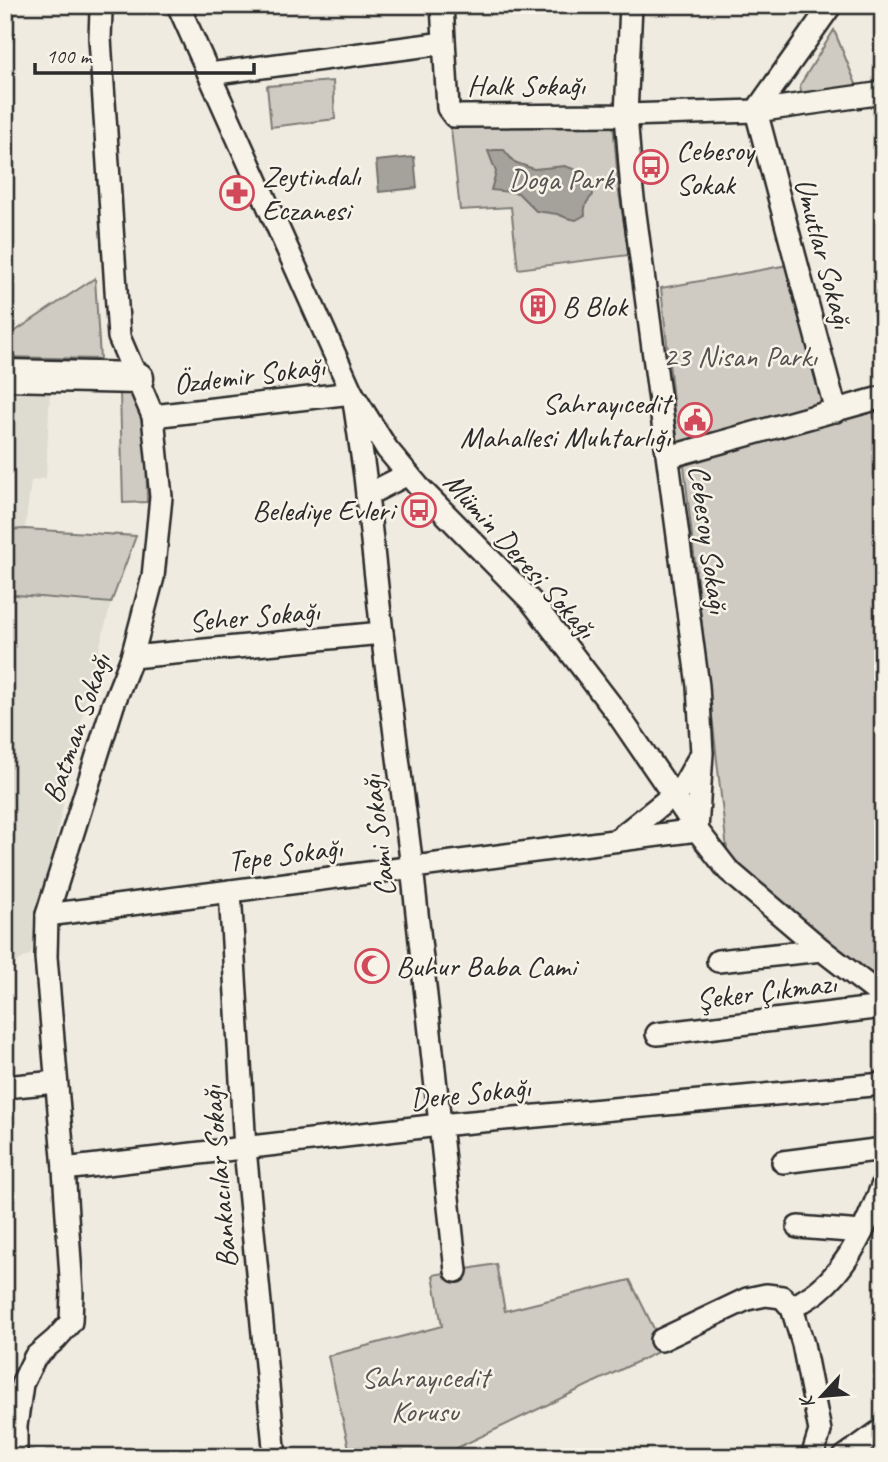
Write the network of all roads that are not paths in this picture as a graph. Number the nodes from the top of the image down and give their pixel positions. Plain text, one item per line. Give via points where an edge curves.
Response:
1 (103, 5) edge
2 (178, 5) edge
3 (442, 5) edge
4 (631, 5) edge
5 (831, 5) edge
6 (444, 43) junction
7 (209, 74) junction
8 (883, 93) edge
9 (755, 111) junction
10 (626, 115) junction
11 (5, 368) edge
12 (136, 373) junction
13 (5, 374) edge
14 (352, 393) junction
15 (883, 397) edge
16 (836, 411) junction
17 (153, 416) junction
18 (382, 441) junction
19 (361, 451) junction
20 (668, 457) junction
21 (408, 474) junction
22 (368, 495) junction
23 (382, 633) junction
24 (132, 657) junction
25 (686, 792) junction
26 (697, 830) junction
27 (617, 840) junction
28 (412, 867) junction
29 (230, 891) junction
30 (47, 915) junction
31 (822, 950) junction
32 (718, 961) dead end
33 (883, 997) edge
34 (883, 1007) edge
35 (657, 1034) dead end
36 (57, 1082) junction
37 (883, 1083) edge
38 (5, 1087) edge
39 (439, 1125) junction
40 (245, 1149) junction
41 (883, 1149) edge
42 (783, 1162) dead end
43 (64, 1169) junction
44 (883, 1184) edge
45 (798, 1227) dead end
46 (862, 1232) junction
47 (456, 1271) dead end
48 (792, 1308) junction
49 (661, 1340) dead end
50 (883, 1429) edge
51 (16, 1457) edge
52 (275, 1457) edge
53 (812, 1457) edge
54 (844, 1457) edge

1 - 12 street, Batman Sokağı via 100,38 119,337
2 - 7 street, Mümin Deresi Sokağı
3 - 6 street, Halk Sokağı
4 - 10 street, Cebesoy Sokağı
5 - 9 street
6 - 7 street
6 - 10 street, Halk Sokağı via 448,108 454,116
7 - 14 street, Mümin Deresi Sokağı
8 - 9 street
9 - 10 street
9 - 16 street, Umutlar Sokağı
10 - 20 street, Cebesoy Sokağı
11 - 12 highway
12 - 13 highway
12 - 17 street, Batman Sokağı
14 - 17 street, Özdemir Sokağı
14 - 18 street, Mümin Deresi Sokağı
14 - 19 street, Cami Sokağı
15 - 16 street
16 - 20 street
17 - 24 street, Batman Sokağı via 161,497 153,577
18 - 19 street
18 - 21 street, Mümin Deresi Sokağı
19 - 22 street, Cami Sokağı
20 - 25 street, Cebesoy Sokağı via 698,686 702,753
21 - 22 street
21 - 25 street, Mümin Deresi Sokağı via 532,603 617,713
22 - 23 street, Cami Sokağı
23 - 24 street, Seher Sokağı
23 - 28 street, Cami Sokağı
24 - 30 street, Batman Sokağı
25 - 26 street, Mümin Deresi Sokağı
25 - 27 street
26 - 27 street, Tepe Sokağı
26 - 31 street, Mümin Deresi Sokağı via 728,870
27 - 28 street, Tepe Sokağı
28 - 29 street, Tepe Sokağı
28 - 39 street, Cami Sokağı
29 - 30 street, Tepe Sokağı
29 - 40 street, Bankacılar Sokağı
30 - 36 street, Batman Sokağı via 46,957
31 - 32 street
31 - 33 street, Mümin Deresi Sokağı
34 - 35 street, Şeker Çıkmazı
36 - 38 street
36 - 43 street, Batman Sokağı
37 - 39 street, Dere Sokağı
39 - 40 street, Dere Sokağı
39 - 47 street, Cami Sokağı
40 - 43 street, Dere Sokağı
40 - 52 street, Bankacılar Sokağı
41 - 42 street
43 - 51 street, Batman Sokağı via 71,1322 35,1357 22,1384
44 - 46 street
45 - 46 street
46 - 48 street via 840,1269 819,1291
48 - 49 street via 782,1297 756,1297
48 - 53 street via 820,1431
50 - 54 street

